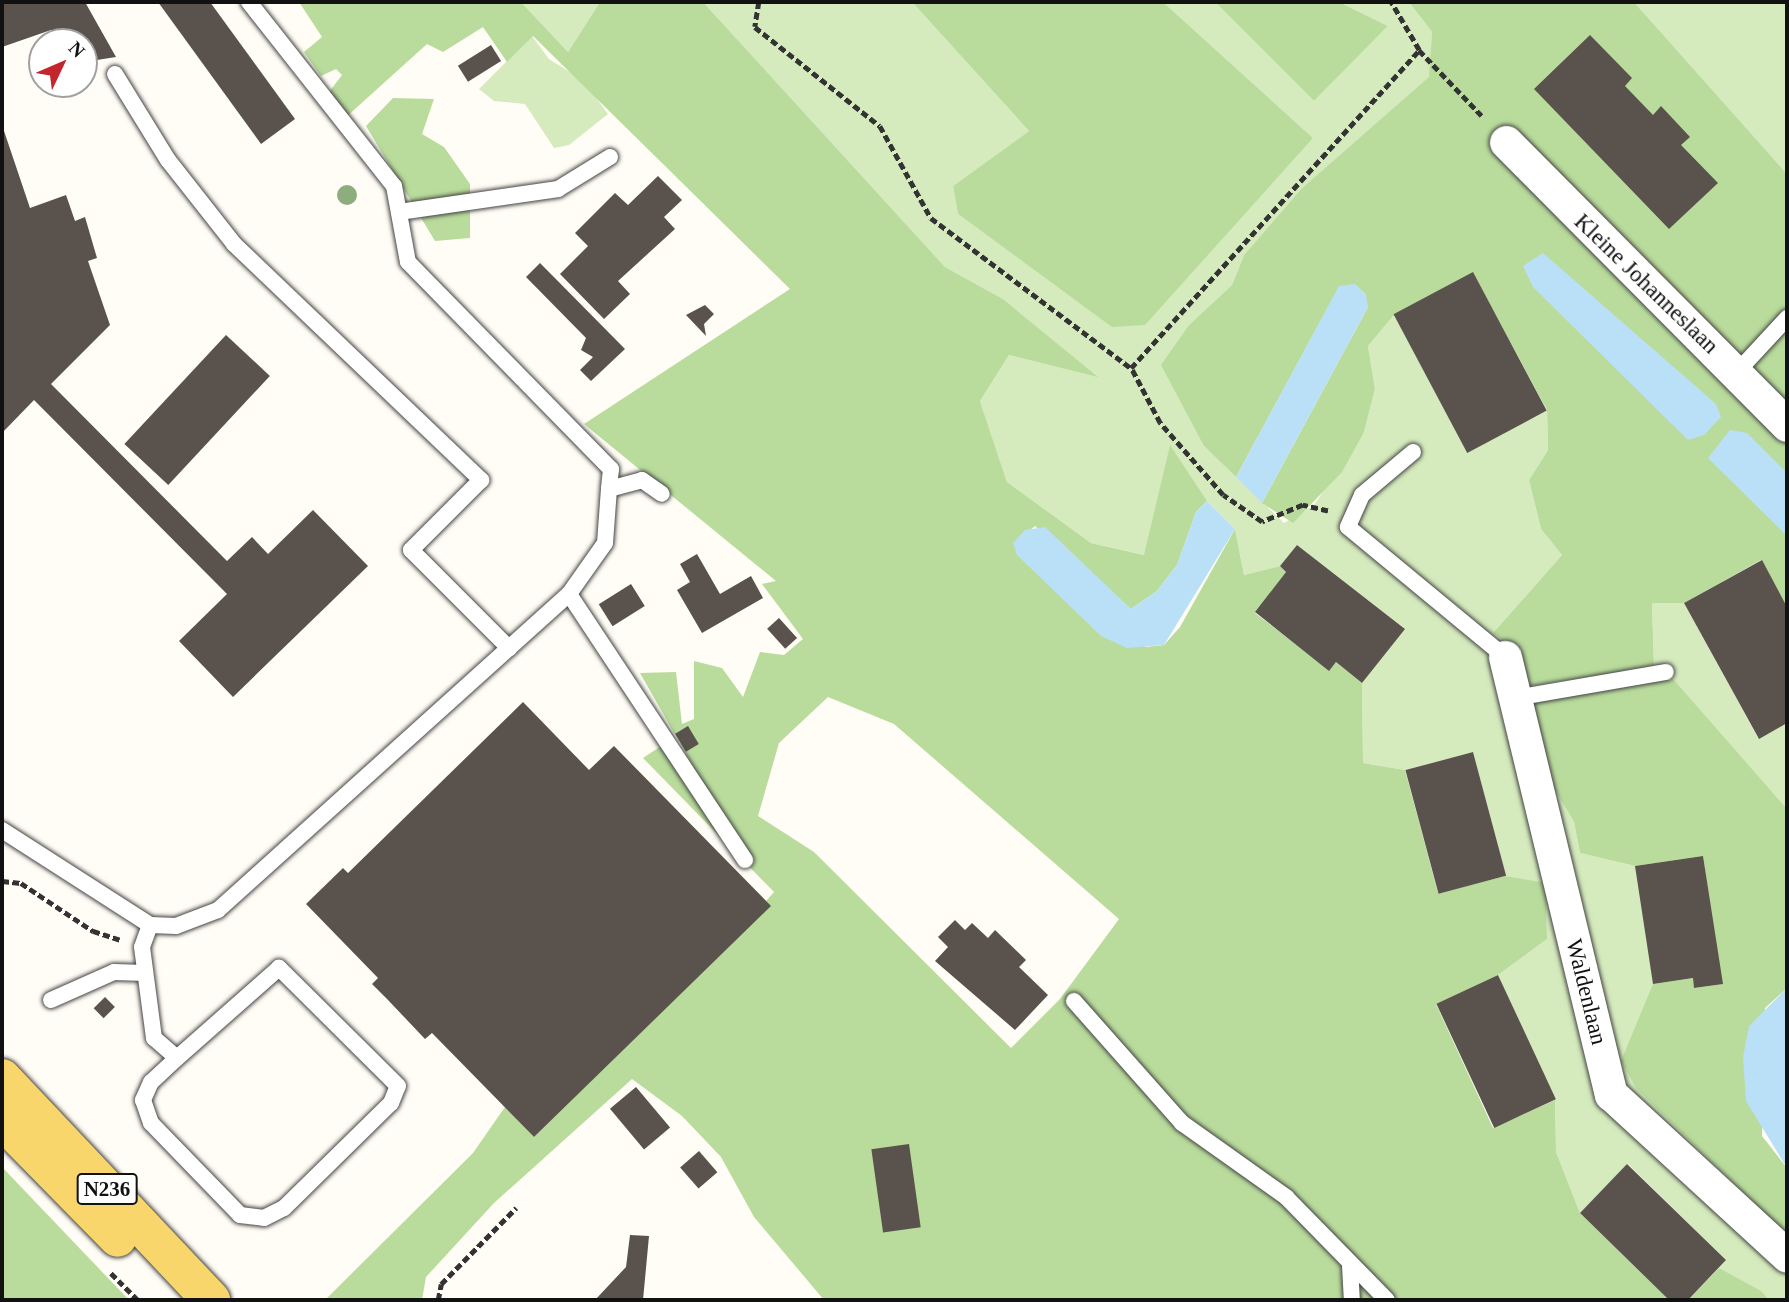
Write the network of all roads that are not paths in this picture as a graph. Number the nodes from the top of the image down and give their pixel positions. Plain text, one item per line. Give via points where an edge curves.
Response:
1 (249, 2) edge
2 (115, 74) dead end
3 (1506, 142) road end
4 (610, 157) dead end
5 (399, 212) junction
6 (1787, 318) edge
7 (1737, 372) junction
8 (1787, 425) edge
9 (1413, 452) dead end
10 (609, 489) junction
11 (662, 494) dead end
12 (569, 594) junction
13 (509, 648) junction
14 (1505, 657) joint
15 (1666, 672) dead end
16 (1515, 698) junction
17 (2, 830) edge
18 (745, 860) dead end
19 (150, 925) junction
20 (145, 973) junction
21 (51, 1000) dead end
22 (1074, 1001) dead end
23 (177, 1058) junction
24 (2, 1078) edge
25 (2, 1120) edge
26 (1787, 1256) edge
27 (1350, 1265) junction
28 (180, 1300) edge
29 (211, 1300) edge
30 (1352, 1300) edge
31 (1387, 1300) edge

1 - 5 lane via 394,186
2 - 13 lane via 168,160 234,244 481,480 411,550
3 - 7 street, Kleine Johanneslaan
4 - 5 lane via 558,188
5 - 10 lane via 408,262 611,469
6 - 7 lane
7 - 8 street, Kleine Johanneslaan
9 - 14 lane via 1362,495 1348,516 1348,527
10 - 11 lane via 642,480
10 - 12 lane via 606,542
12 - 13 lane
12 - 18 lane
13 - 19 lane via 218,911 176,926
14 - 16 street, Waldenlaan
15 - 16 lane
16 - 26 street, Waldenlaan via 1611,1094
17 - 19 lane
19 - 20 lane via 142,947
20 - 21 lane via 114,972
20 - 23 lane via 154,1038
22 - 27 lane via 1182,1123 1286,1197
23 - 23 lane via 151,1082 144,1100 151,1123 240,1214 252,1216 284,1208 391,1103 398,1086 279,968
24 - 29 main road, N236
25 - 28 main road, N236
27 - 30 lane
27 - 31 lane

